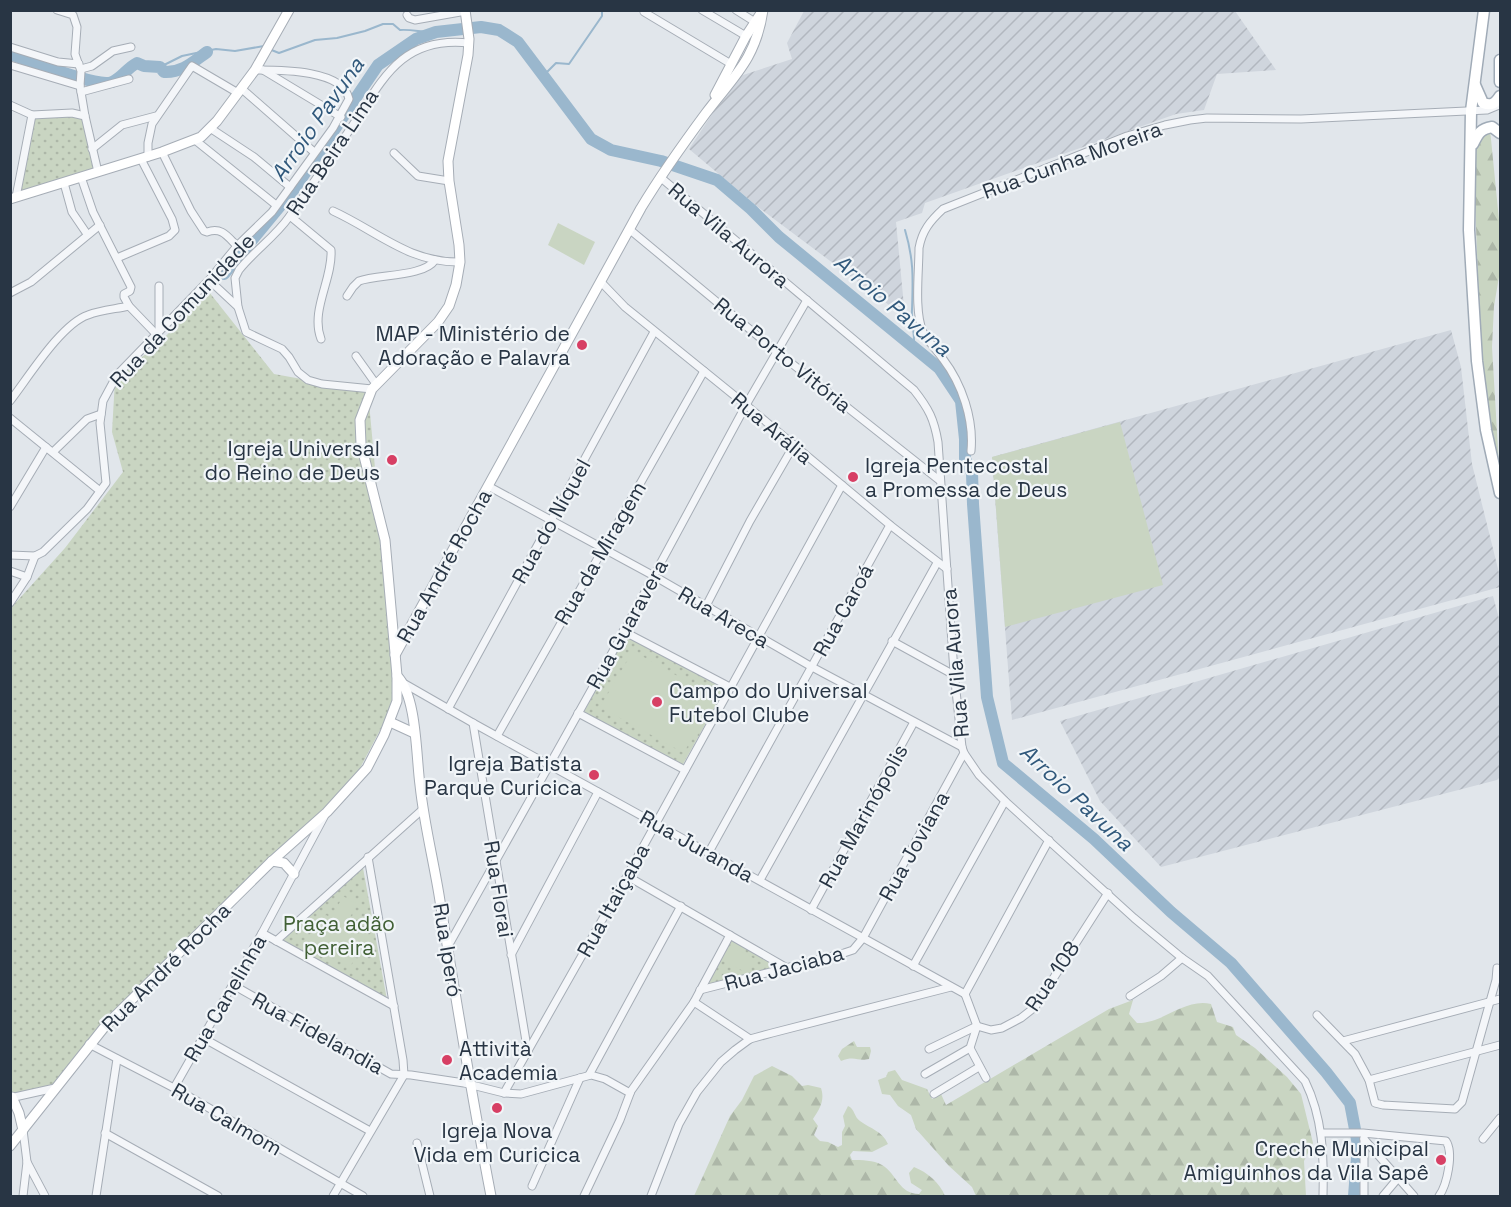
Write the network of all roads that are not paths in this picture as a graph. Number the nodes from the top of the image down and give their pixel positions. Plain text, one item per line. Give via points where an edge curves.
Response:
1 (57, 10) edge
2 (702, 10) edge
3 (736, 10) edge
4 (763, 10) edge
5 (1484, 10) edge
6 (287, 11) edge
7 (466, 12) edge
8 (644, 12) dead end
9 (407, 15) dead end
10 (755, 22) junction
11 (746, 36) junction
12 (469, 41) junction
13 (131, 46) dead end
14 (10, 47) edge
15 (1500, 60) edge
16 (731, 64) junction
17 (10, 65) edge
18 (80, 68) junction
19 (259, 70) junction
20 (129, 79) dead end
21 (1474, 82) junction
22 (1500, 82) edge
23 (81, 87) junction
24 (240, 91) junction
25 (1500, 96) edge
26 (1500, 104) edge
27 (10, 105) edge
28 (1471, 111) junction
29 (707, 112) junction
30 (32, 115) junction
31 (85, 116) junction
32 (156, 116) junction
33 (340, 117) junction
34 (210, 128) junction
35 (1500, 133) edge
36 (195, 140) junction
37 (1471, 148) junction
38 (92, 149) junction
39 (162, 152) junction
40 (314, 152) junction
41 (394, 153) dead end
42 (144, 158) junction
43 (98, 172) junction
44 (661, 176) junction
45 (81, 177) junction
46 (448, 181) junction
47 (64, 183) junction
48 (290, 187) junction
49 (13, 198) edge
50 (276, 206) junction
51 (333, 211) dead end
52 (290, 216) junction
53 (100, 225) junction
54 (629, 229) junction
55 (87, 234) junction
56 (237, 246) junction
57 (117, 258) junction
58 (435, 261) junction
59 (460, 262) junction
60 (209, 280) junction
61 (601, 282) junction
62 (235, 285) junction
63 (159, 286) dead end
64 (10, 293) edge
65 (223, 294) junction
66 (347, 296) dead end
67 (807, 300) junction
68 (129, 306) junction
69 (238, 307) junction
70 (158, 332) junction
71 (654, 332) junction
72 (321, 339) dead end
73 (776, 351) junction
74 (356, 356) dead end
75 (704, 371) junction
76 (374, 386) junction
77 (10, 401) edge
78 (746, 405) junction
79 (101, 414) junction
80 (10, 418) edge
81 (794, 446) junction
82 (46, 447) junction
83 (971, 451) dead end
84 (53, 452) junction
85 (939, 480) junction
86 (842, 485) junction
87 (488, 486) junction
88 (100, 491) junction
89 (1500, 493) edge
90 (10, 507) edge
91 (552, 521) junction
92 (890, 525) junction
93 (602, 549) junction
94 (10, 555) edge
95 (35, 556) junction
96 (937, 563) junction
97 (947, 569) junction
98 (10, 571) edge
99 (654, 576) junction
100 (27, 577) junction
101 (10, 603) edge
102 (706, 606) junction
103 (623, 631) junction
104 (759, 636) junction
105 (892, 641) junction
106 (395, 655) junction
107 (812, 667) junction
108 (954, 675) junction
109 (397, 676) junction
110 (405, 684) junction
111 (730, 687) junction
112 (863, 695) junction
113 (428, 698) junction
114 (411, 702) junction
115 (448, 709) junction
116 (578, 713) junction
117 (390, 722) junction
118 (914, 722) junction
119 (413, 723) junction
120 (473, 723) junction
121 (402, 726) junction
122 (414, 733) junction
123 (497, 736) junction
124 (963, 750) junction
125 (550, 765) junction
126 (685, 770) junction
127 (598, 792) junction
128 (1005, 801) junction
129 (423, 808) junction
130 (327, 812) junction
131 (654, 823) junction
132 (1049, 840) junction
133 (709, 852) junction
134 (368, 857) junction
135 (272, 861) junction
136 (495, 864) junction
137 (294, 874) junction
138 (627, 876) junction
139 (760, 880) junction
140 (1108, 892) junction
141 (681, 906) junction
142 (811, 910) junction
143 (262, 933) junction
144 (730, 935) junction
145 (863, 938) junction
146 (276, 941) junction
147 (447, 949) junction
148 (511, 955) junction
149 (1182, 958) junction
150 (913, 966) junction
151 (787, 968) junction
152 (1497, 968) dead end
153 (928, 974) junction
154 (233, 985) junction
155 (951, 987) junction
156 (700, 990) junction
157 (932, 992) junction
158 (965, 994) junction
159 (1130, 996) dead end
160 (1500, 999) edge
161 (694, 1002) junction
162 (1490, 1002) junction
163 (394, 1006) junction
164 (1317, 1015) dead end
165 (977, 1026) junction
166 (203, 1038) junction
167 (750, 1039) junction
168 (1343, 1041) junction
169 (89, 1044) junction
170 (1500, 1045) edge
171 (970, 1048) junction
172 (929, 1049) dead end
173 (1478, 1051) junction
174 (528, 1053) junction
175 (117, 1059) junction
176 (979, 1067) junction
177 (925, 1074) dead end
178 (404, 1075) junction
179 (590, 1075) junction
180 (580, 1078) junction
181 (986, 1078) dead end
182 (1370, 1080) junction
183 (470, 1085) junction
184 (55, 1088) junction
185 (174, 1088) junction
186 (504, 1093) junction
187 (630, 1093) junction
188 (934, 1094) dead end
189 (11, 1097) edge
190 (1500, 1118) edge
191 (1498, 1127) edge
192 (22, 1130) junction
193 (370, 1131) junction
194 (105, 1133) junction
195 (1321, 1133) junction
196 (1359, 1134) junction
197 (1484, 1139) dead end
198 (417, 1143) dead end
199 (10, 1146) edge
200 (27, 1162) junction
201 (1399, 1177) junction
202 (340, 1184) junction
203 (532, 1186) dead end
204 (22, 1197) edge
205 (45, 1197) edge
206 (96, 1197) edge
207 (218, 1197) edge
208 (333, 1197) edge
209 (363, 1197) edge
210 (430, 1197) edge
211 (491, 1197) edge
212 (584, 1197) edge
213 (651, 1197) edge
214 (1323, 1197) edge
215 (1364, 1197) edge
216 (1383, 1197) edge
217 (1414, 1197) edge
218 (1439, 1197) edge

1 - 18 street via 73,15 76,21 75,54
2 - 11 street
3 - 10 street
4 - 10 main road, Rua André Rocha
4 - 29 main road, Rua André Rocha via 758,35 745,65
5 - 21 main road
6 - 19 main road
7 - 9 street via 415,20
7 - 12 main road
8 - 16 street
10 - 11 main road, Rua André Rocha
11 - 16 main road, Rua André Rocha
12 - 46 main road via 449,150
12 - 52 street, Rua Beira Lima via 438,42 390,70
13 - 18 street
14 - 18 street
15 - 22 main road
16 - 29 main road, Rua André Rocha
17 - 23 street
18 - 23 street
19 - 24 main road
19 - 33 street
19 - 33 street, Rua da Comunidade via 301,72 332,81 346,91 349,99
20 - 23 street
21 - 25 main road via 1483,103 1496,103
21 - 28 main road
23 - 31 street
24 - 32 street via 192,66
24 - 34 main road
24 - 40 street
26 - 28 street, Rua Cunha Moreira via 1490,110
27 - 30 street
28 - 37 main road
28 - 83 street, Rua Cunha Moreira via 1190,120 1127,136 943,209 925,227 921,238 920,319 926,337 959,385 967,408
29 - 44 main road, Rua André Rocha
30 - 31 street
30 - 49 street
31 - 38 street
32 - 38 street via 122,125
32 - 42 street
33 - 40 street, Rua da Comunidade
34 - 36 main road
34 - 48 street
35 - 37 main road via 1492,127 1484,128
36 - 39 main road
36 - 50 street
37 - 89 main road via 1469,230 1476,352 1486,430
38 - 43 street
39 - 42 main road
39 - 56 street via 204,231 221,231
40 - 48 street, Rua da Comunidade
41 - 46 street via 418,176
42 - 43 main road
42 - 57 street via 175,230
43 - 45 main road
44 - 54 main road, Rua André Rocha
44 - 67 street, Rua Vila Aurora
45 - 47 main road
45 - 53 street
46 - 59 main road
47 - 49 main road
47 - 55 street via 72,212
48 - 50 street, Rua da Comunidade
50 - 56 street, Rua da Comunidade
51 - 58 street via 402,250
52 - 62 street, Rua Beira Lima via 239,270
52 - 72 street via 331,250 319,315
53 - 55 street
53 - 57 street
54 - 61 main road, Rua André Rocha
54 - 73 street, Rua Porto Vitória
55 - 64 street via 30,282
56 - 60 street, Rua da Comunidade
57 - 68 street via 131,287 123,296
58 - 59 street
58 - 66 street via 428,268 359,281
59 - 76 main road via 456,285 443,315
60 - 65 street
60 - 70 street, Rua da Comunidade
61 - 71 street, Rua Arália
61 - 87 main road, Rua André Rocha
62 - 65 street
62 - 69 street
63 - 70 street
65 - 69 street
67 - 73 street, Rua Guaravera
67 - 85 street, Rua Vila Aurora via 915,390 935,424
68 - 70 street
68 - 77 street via 78,320 45,353
69 - 76 street via 246,332 282,349 305,378 322,384
70 - 79 street, Rua da Comunidade via 117,375 106,393
71 - 75 street, Rua Arália
71 - 91 street, Rua do Níquel
73 - 78 street, Rua Guaravera
73 - 85 street, Rua Porto Vitória
74 - 76 street
75 - 78 street, Rua Arália
75 - 93 street, Rua da Miragem
76 - 106 main road via 360,420 361,444 384,540
78 - 81 street, Rua Arália
78 - 99 street, Rua Guaravera
79 - 84 street via 87,419
79 - 88 street, Rua da Comunidade via 106,480
80 - 82 street
81 - 86 street, Rua Arália
81 - 102 street
82 - 84 street
82 - 90 street
84 - 88 street
85 - 97 street, Rua Vila Aurora
86 - 92 street, Rua Arália
86 - 104 street, Rua Itaiçaba
87 - 91 street, Rua Areca
87 - 106 main road, Rua André Rocha
88 - 95 street, Rua da Comunidade via 87,509
91 - 93 street, Rua Areca
91 - 115 street, Rua do Níquel
92 - 96 street, Rua Arália
92 - 107 street, Rua Caroá
93 - 99 street, Rua Areca
93 - 123 street, Rua da Miragem
94 - 95 street
95 - 100 street
96 - 97 street, Rua Arália
96 - 105 street
97 - 108 street, Rua Vila Aurora
98 - 100 street
99 - 102 street, Rua Areca
99 - 103 street, Rua Guaravera
100 - 101 street
102 - 104 street, Rua Areca
103 - 111 street
103 - 116 street, Rua Guaravera
104 - 107 street, Rua Areca
104 - 111 street, Rua Itaiçaba
105 - 108 street
105 - 112 street
106 - 109 main road, Rua André Rocha
107 - 112 street, Rua Areca
107 - 133 street, Rua Caroá
108 - 124 street, Rua Vila Aurora
109 - 110 main road, Rua Juranda
109 - 117 main road, Rua André Rocha via 398,701
110 - 113 street, Rua Juranda
110 - 114 main road, Rua Juranda
111 - 126 street, Rua Itaiçaba
112 - 118 street, Rua Areca
112 - 139 street
113 - 114 street via 417,697
113 - 115 street, Rua Juranda
114 - 119 main road, Rua Iperó
115 - 120 street, Rua Juranda
116 - 125 street, Rua Guaravera
116 - 126 street
117 - 121 main road
117 - 130 main road, Rua André Rocha via 367,768
118 - 124 street, Rua Areca
118 - 142 street, Rua Marinópolis
119 - 121 main road
119 - 122 main road, Rua Iperó
120 - 123 street, Rua Juranda
120 - 136 street, Rua Florai
121 - 122 main road
122 - 129 main road, Rua Iperó
123 - 125 street, Rua Juranda
124 - 128 street, Rua Vila Aurora via 979,775
124 - 145 street, Rua Joviana
125 - 127 street, Rua Juranda
125 - 136 street, Rua Guaravera
126 - 131 street, Rua Itaiçaba
127 - 131 street, Rua Juranda
127 - 148 street
128 - 132 street, Rua Vila Aurora
128 - 150 street
129 - 134 street
129 - 147 main road, Rua Iperó
130 - 135 main road, Rua André Rocha
130 - 137 street, Rua Canelinha
131 - 133 street, Rua Juranda
131 - 138 street, Rua Itaiçaba
132 - 140 street, Rua Vila Aurora
132 - 158 street
133 - 139 street, Rua Juranda
134 - 146 street
134 - 163 street
135 - 137 main road via 284,863
135 - 169 main road, Rua André Rocha
136 - 147 street, Rua Guaravera
136 - 148 street, Rua Florai
137 - 143 street, Rua Canelinha
138 - 141 street
138 - 174 street, Rua Itaiçaba
139 - 142 street, Rua Juranda
140 - 149 street, Rua Vila Aurora
140 - 165 street, Rua 108 via 1035,1007 1002,1028
141 - 144 street
141 - 179 street
142 - 145 street, Rua Juranda
143 - 146 street
143 - 154 street, Rua Canelinha
144 - 151 street
144 - 156 street
145 - 150 street, Rua Juranda
145 - 151 street, Rua Jaciaba via 853,950
146 - 163 street
147 - 183 main road, Rua Iperó
148 - 174 street, Rua Florai
149 - 159 street
149 - 195 street, Rua Vila Aurora via 1213,981 1305,1081
150 - 153 street, Rua Juranda
151 - 156 street, Rua Jaciaba
152 - 162 street
153 - 155 street, Rua Juranda
153 - 157 street
154 - 166 street, Rua Canelinha
154 - 178 street, Rua Fidelandia via 385,1071
155 - 157 street
155 - 158 street, Rua Juranda
156 - 161 street
157 - 167 street
158 - 165 street
160 - 162 street
161 - 167 street
161 - 187 street
162 - 168 street
162 - 173 street
163 - 178 street
164 - 168 street
165 - 171 street
165 - 172 street
166 - 185 street, Rua Canelinha
166 - 193 street
167 - 213 street via 721,1062 691,1100
168 - 182 street
169 - 175 street, Rua Calmom
169 - 184 main road, Rua André Rocha
170 - 173 street
171 - 176 street
171 - 177 street
173 - 182 street
173 - 182 street via 1462,1102 1455,1109 1378,1104 1373,1099
174 - 186 street, Rua Itaiçaba
175 - 185 street, Rua Calmom
175 - 194 street
176 - 181 street
176 - 188 street
178 - 183 street, Rua Fidelandia
178 - 193 street
179 - 180 street, Rua Fidelandia
179 - 187 street via 604,1078
180 - 186 street, Rua Fidelandia via 529,1093
180 - 203 street
183 - 186 street, Rua Fidelandia
183 - 211 main road, Rua Iperó
184 - 189 street
184 - 192 main road, Rua André Rocha
185 - 202 street, Rua Calmom
187 - 212 street
189 - 192 main road
190 - 191 street
191 - 197 street
192 - 199 main road, Rua André Rocha
192 - 200 street
193 - 202 street
194 - 206 street
194 - 207 street
195 - 196 street
195 - 214 street, Rua Vila Aurora
196 - 201 street
196 - 215 street
196 - 218 street via 1448,1143 1447,1181
198 - 210 street
200 - 204 street
200 - 205 street
201 - 216 street
201 - 217 street
202 - 208 street
202 - 209 street, Rua Calmom

